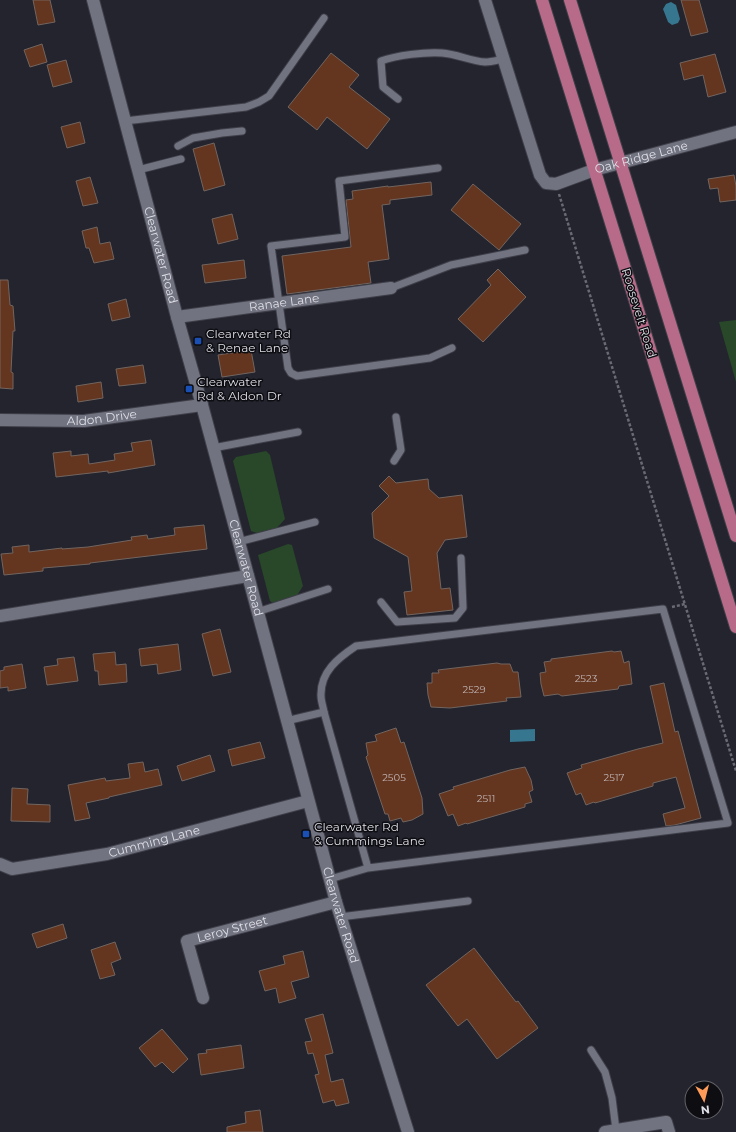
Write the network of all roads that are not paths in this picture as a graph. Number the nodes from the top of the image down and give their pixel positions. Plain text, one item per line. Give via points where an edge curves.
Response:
1 (93, 0) edge
2 (485, 0) edge
3 (542, 0) edge
4 (570, 0) edge
5 (324, 18) dead end
6 (504, 59) junction
7 (398, 99) dead end
8 (125, 121) junction
9 (242, 131) dead end
10 (736, 132) edge
11 (178, 146) dead end
12 (181, 159) dead end
13 (621, 163) junction
14 (438, 168) dead end
15 (138, 170) junction
16 (594, 170) junction
17 (525, 250) dead end
18 (391, 288) joint
19 (279, 304) junction
20 (177, 317) junction
21 (452, 348) dead end
22 (202, 405) junction
23 (396, 417) dead end
24 (0, 420) edge
25 (298, 432) dead end
26 (214, 448) junction
27 (394, 461) dead end
28 (315, 522) dead end
29 (736, 536) edge
30 (238, 542) junction
31 (461, 558) dead end
32 (248, 576) junction
33 (328, 589) dead end
34 (381, 602) dead end
35 (257, 612) junction
36 (0, 616) edge
37 (736, 627) edge
38 (324, 712) junction
39 (286, 721) junction
40 (308, 800) junction
41 (0, 864) edge
42 (368, 868) junction
43 (330, 879) junction
44 (468, 901) dead end
45 (336, 902) junction
46 (340, 917) junction
47 (203, 998) dead end
48 (591, 1050) dead end
49 (667, 1127) edge
50 (611, 1131) edge
51 (408, 1132) edge

1 - 8 street, Clearwater Road
2 - 6 street
3 - 16 main road, Roosevelt Road
4 - 13 main road
5 - 8 lane via 269,96 259,102 246,106
6 - 7 lane via 486,62 443,53 425,53 381,61 383,87
6 - 16 street, Oak Ridge Lane via 540,175 551,184
8 - 15 street, Clearwater Road
9 - 11 lane via 193,138
10 - 13 street, Oak Ridge Lane
12 - 15 lane
13 - 16 street, Oak Ridge Lane
13 - 29 main road
14 - 19 lane via 339,181 346,237 271,246
15 - 20 street, Clearwater Road
16 - 37 main road, Roosevelt Road
17 - 18 lane via 451,265
18 - 19 street, Ranae Lane
19 - 20 street, Ranae Lane
19 - 21 lane via 288,368 297,376 430,358
20 - 22 street, Clearwater Road
22 - 24 street, Aldon Drive via 84,420
22 - 26 street, Clearwater Road
23 - 27 lane via 401,450
25 - 26 lane
26 - 30 street, Clearwater Road
28 - 30 lane
30 - 32 street, Clearwater Road
31 - 34 lane via 463,608 455,618 397,622
32 - 35 street, Clearwater Road
32 - 36 street
33 - 35 lane
35 - 39 street, Clearwater Road
38 - 39 lane
38 - 42 lane
38 - 42 lane via 322,682 328,668 356,646 663,609 728,823
39 - 40 street, Clearwater Road
40 - 41 street, Cumming Lane via 107,854 12,869
40 - 43 street, Clearwater Road
42 - 43 lane
43 - 45 street, Clearwater Road
44 - 46 lane
45 - 46 street, Clearwater Road
45 - 47 street, Leroy Street via 187,941
46 - 51 street, Clearwater Road
48 - 50 lane via 605,1072 612,1098
49 - 50 street

